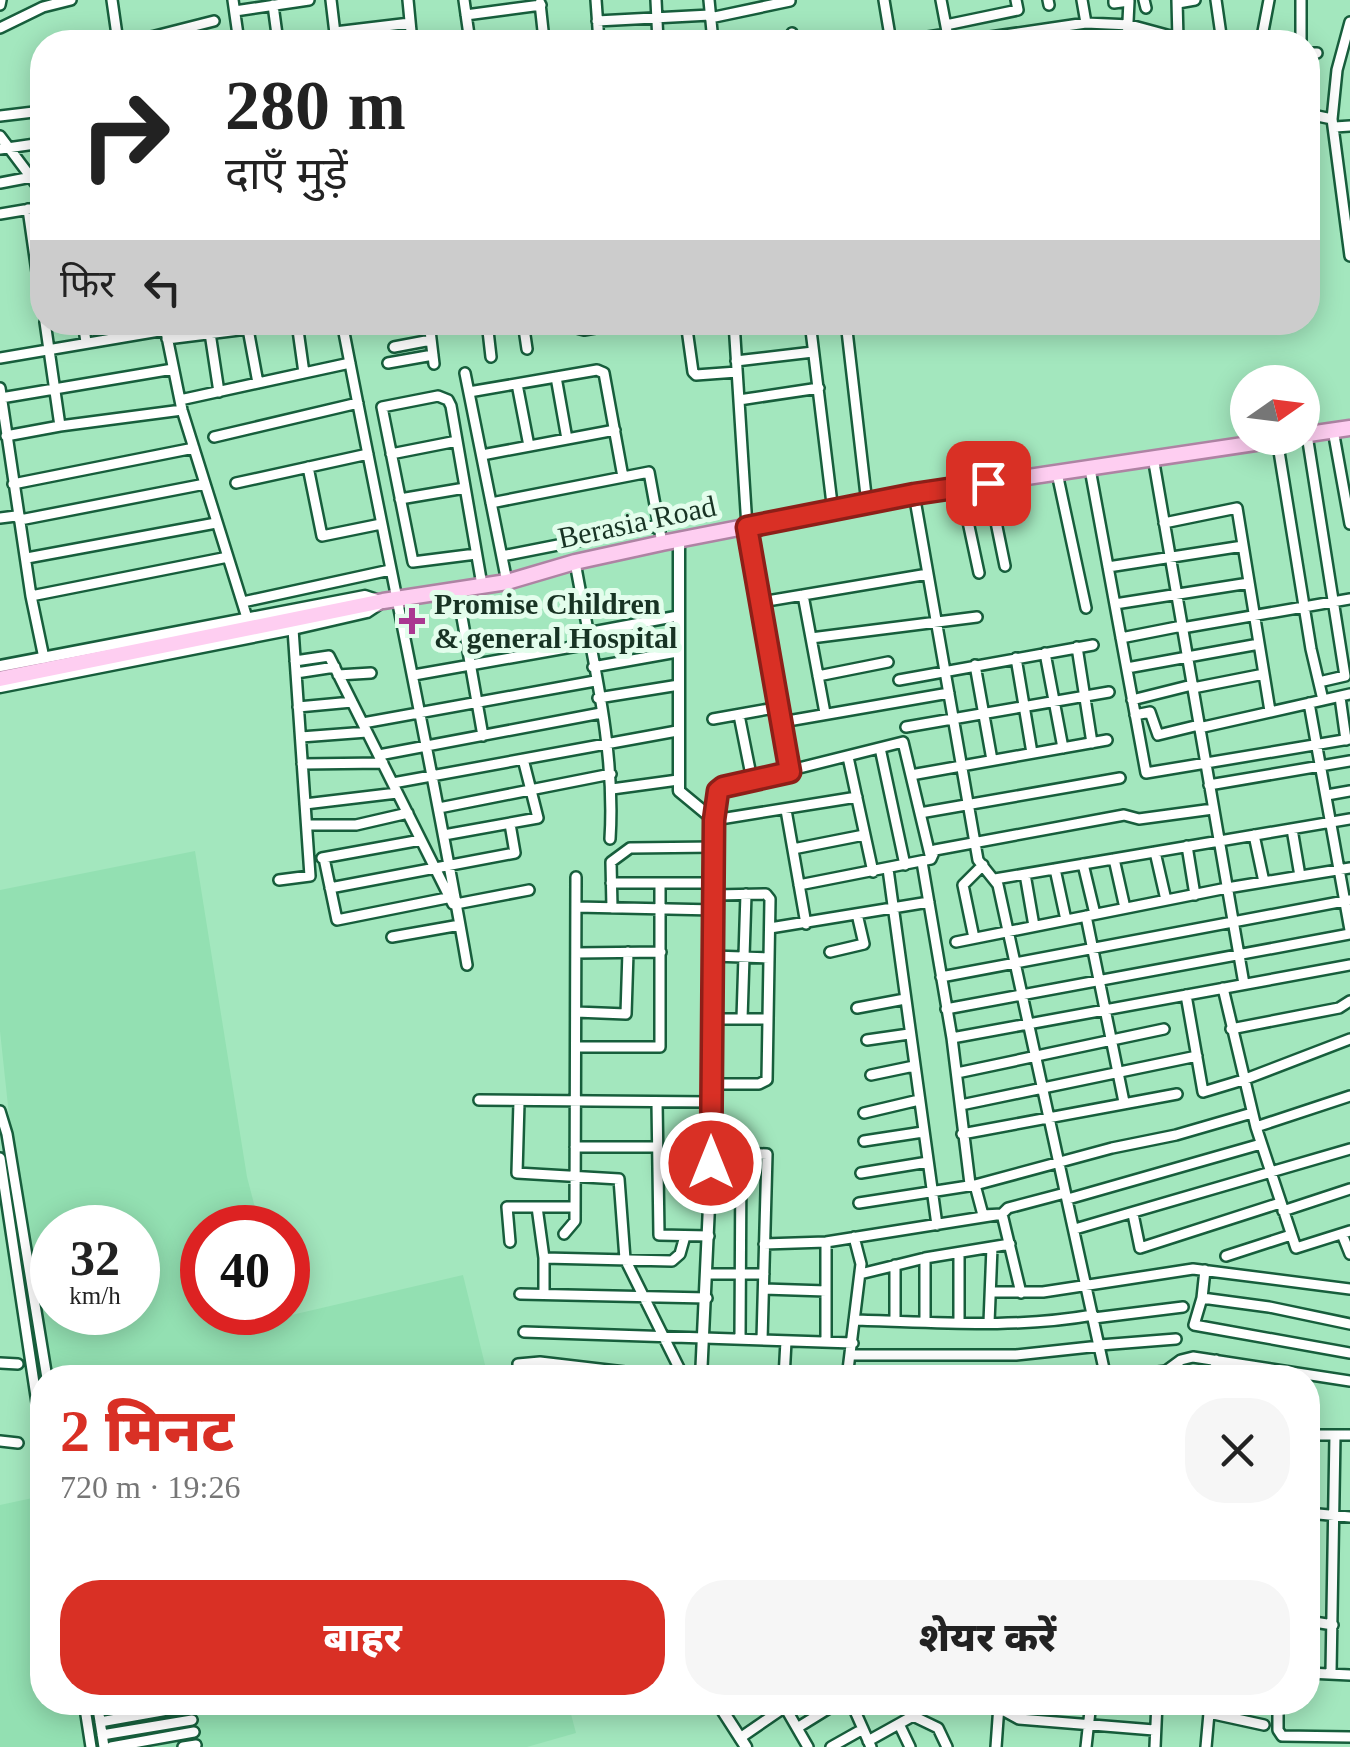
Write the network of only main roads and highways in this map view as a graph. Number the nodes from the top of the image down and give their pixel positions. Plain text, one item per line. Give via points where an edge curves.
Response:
1 (1350, 428) edge
2 (1320, 432) edge
3 (1230, 446) edge
4 (0, 678) edge

1 - 2 main road
3 - 4 main road, Berasia Road via 914,494 662,543 507,582

